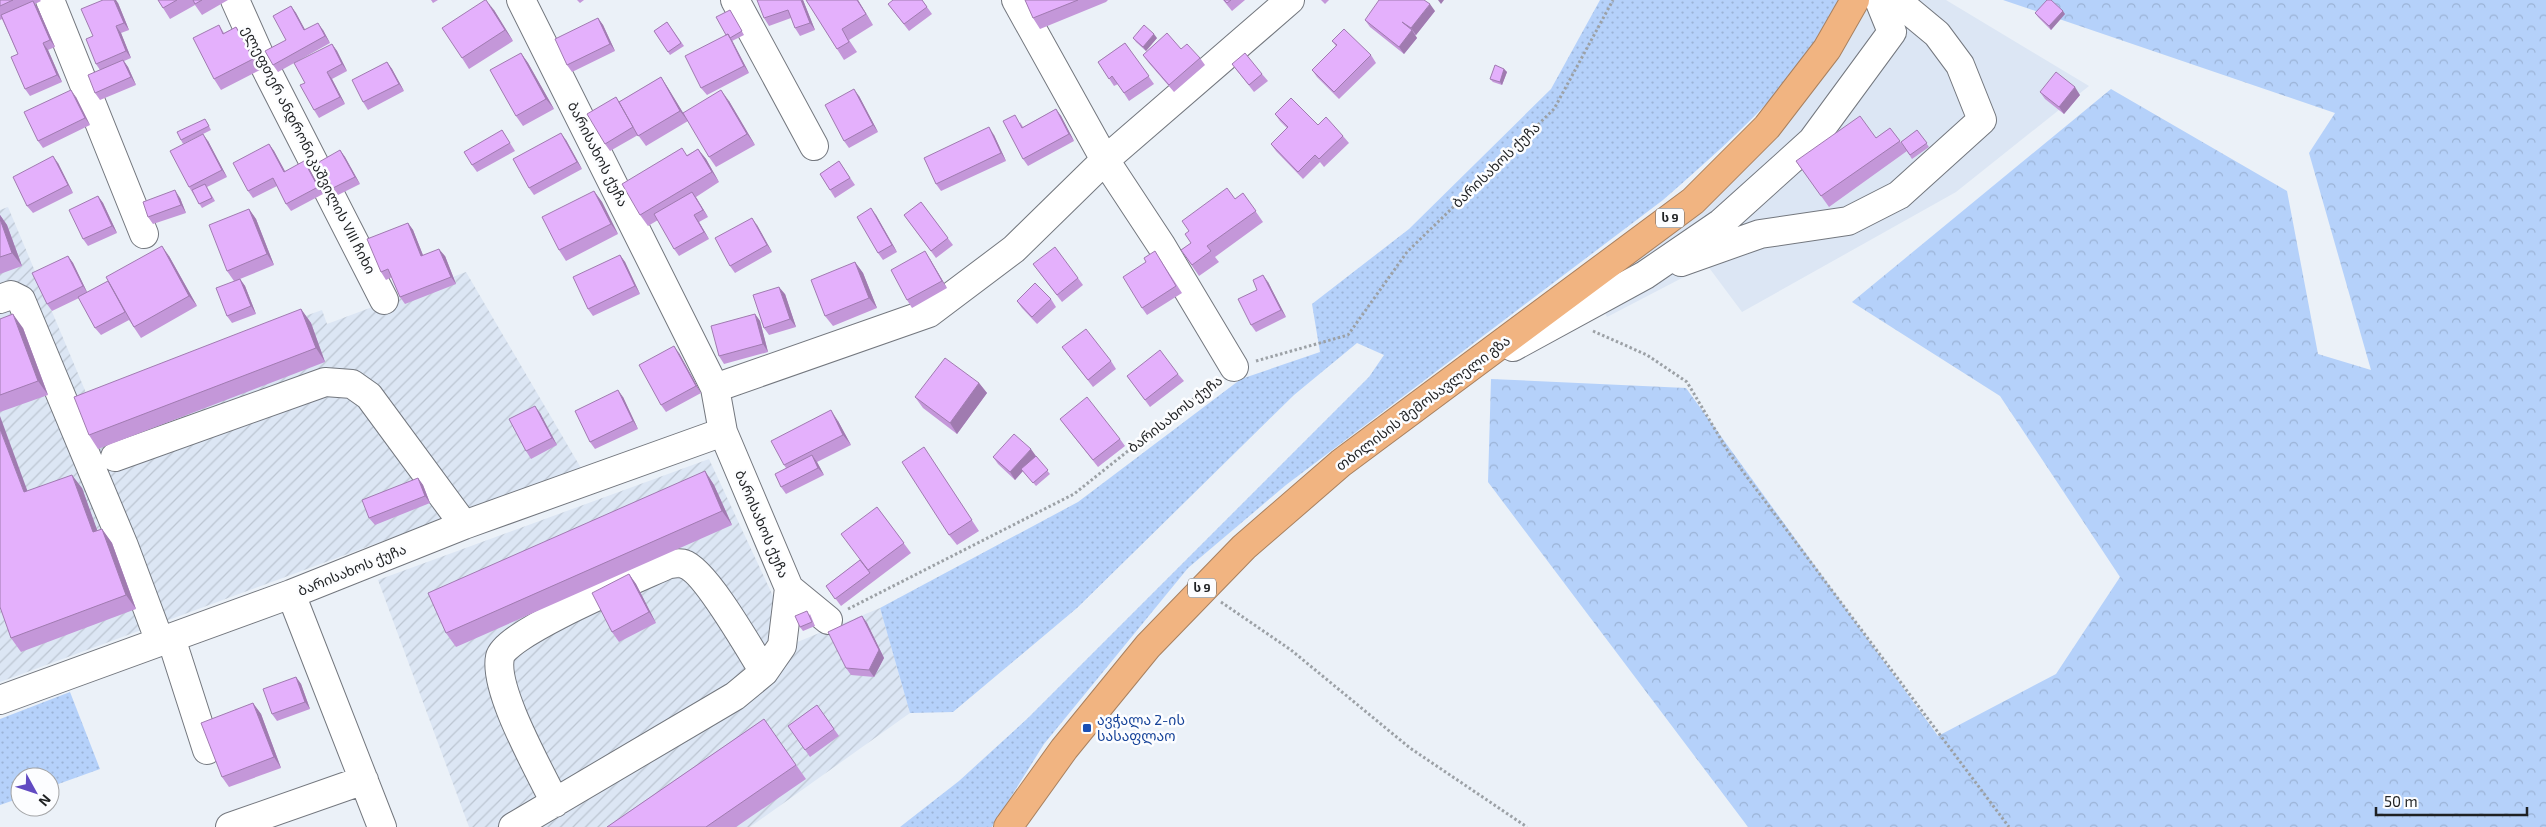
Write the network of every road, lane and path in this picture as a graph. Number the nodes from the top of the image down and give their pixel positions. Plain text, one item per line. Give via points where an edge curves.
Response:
1 (50, 0) edge
2 (235, 0) edge
3 (521, 0) edge
4 (735, 0) edge
5 (1016, 0) edge
6 (1290, 0) edge
7 (1613, 0) edge
8 (1855, 0) edge
9 (1880, 0) edge
10 (1896, 0) edge
11 (814, 146) dead end
12 (1104, 160) junction
13 (144, 234) dead end
14 (1645, 275) junction
15 (0, 299) edge
16 (384, 300) dead end
17 (1564, 318) junction
18 (1234, 367) junction
19 (715, 388) junction
20 (1438, 390) junction
21 (722, 432) junction
22 (115, 457) dead end
23 (464, 525) junction
24 (789, 588) junction
25 (1202, 589) junction
26 (292, 594) junction
27 (828, 620) joint
28 (166, 640) junction
29 (764, 672) junction
30 (0, 700) edge
31 (207, 750) edge
32 (364, 780) junction
33 (555, 802) junction
34 (230, 827) edge
35 (382, 827) edge
36 (513, 827) edge
37 (1008, 827) edge
38 (1527, 827) edge
39 (2009, 827) edge

1 - 13 street
2 - 16 street, ელეფთერ ანდრონიკაშვილის VIII ჩიხი via 264,65
3 - 19 street, ბარისახოს ქუჩა
4 - 11 street
5 - 12 street
6 - 12 street
7 - 18 path, ბარისახოს ქუჩა via 1554,109 1407,252 1348,335
8 - 20 highway, თბილისის შემოსავლელი გზა / ს 9 via 1827,48 1767,127 1692,201
9 - 14 street via 1892,32 1812,141 1721,223
10 - 14 street via 1937,34 1960,65 1982,120 1899,195 1848,221 1760,234
12 - 18 street via 1161,245
12 - 19 street via 1014,248 929,313
14 - 17 street
15 - 28 street via 11,295 21,300
17 - 20 street
17 - 39 path via 1647,355 1687,382 1729,453
18 - 27 path, ბარისახოს ქუჩა via 1074,494
19 - 21 street, ბარისახოს ქუჩა
20 - 25 highway, თბილისის შემოსავლელი გზა / ს 9 via 1340,463 1244,547
21 - 23 street, ბარისახოს ქუჩა
21 - 24 street, ბარისახოს ქუჩა
22 - 23 street via 325,382 352,384 369,396
23 - 26 street, ბარისახოს ქუჩა
24 - 27 street, ბარისახოს ქუჩა
24 - 29 street via 782,646
25 - 37 highway, თბილისის შემოსავლელი გზა / ს 9 via 1148,646 1064,748
25 - 38 path via 1291,650 1410,748
26 - 28 street, ბარისახოს ქუჩა
26 - 32 street, ბარისახოს ქუჩა
28 - 30 street, ბარისახოს ქუჩა
28 - 31 street
29 - 33 street via 735,696
29 - 33 street via 706,582 683,563 668,564 538,625 506,645 500,656 500,670 508,704
32 - 34 street
32 - 35 street, ბარისახოს ქუჩა
33 - 36 street

